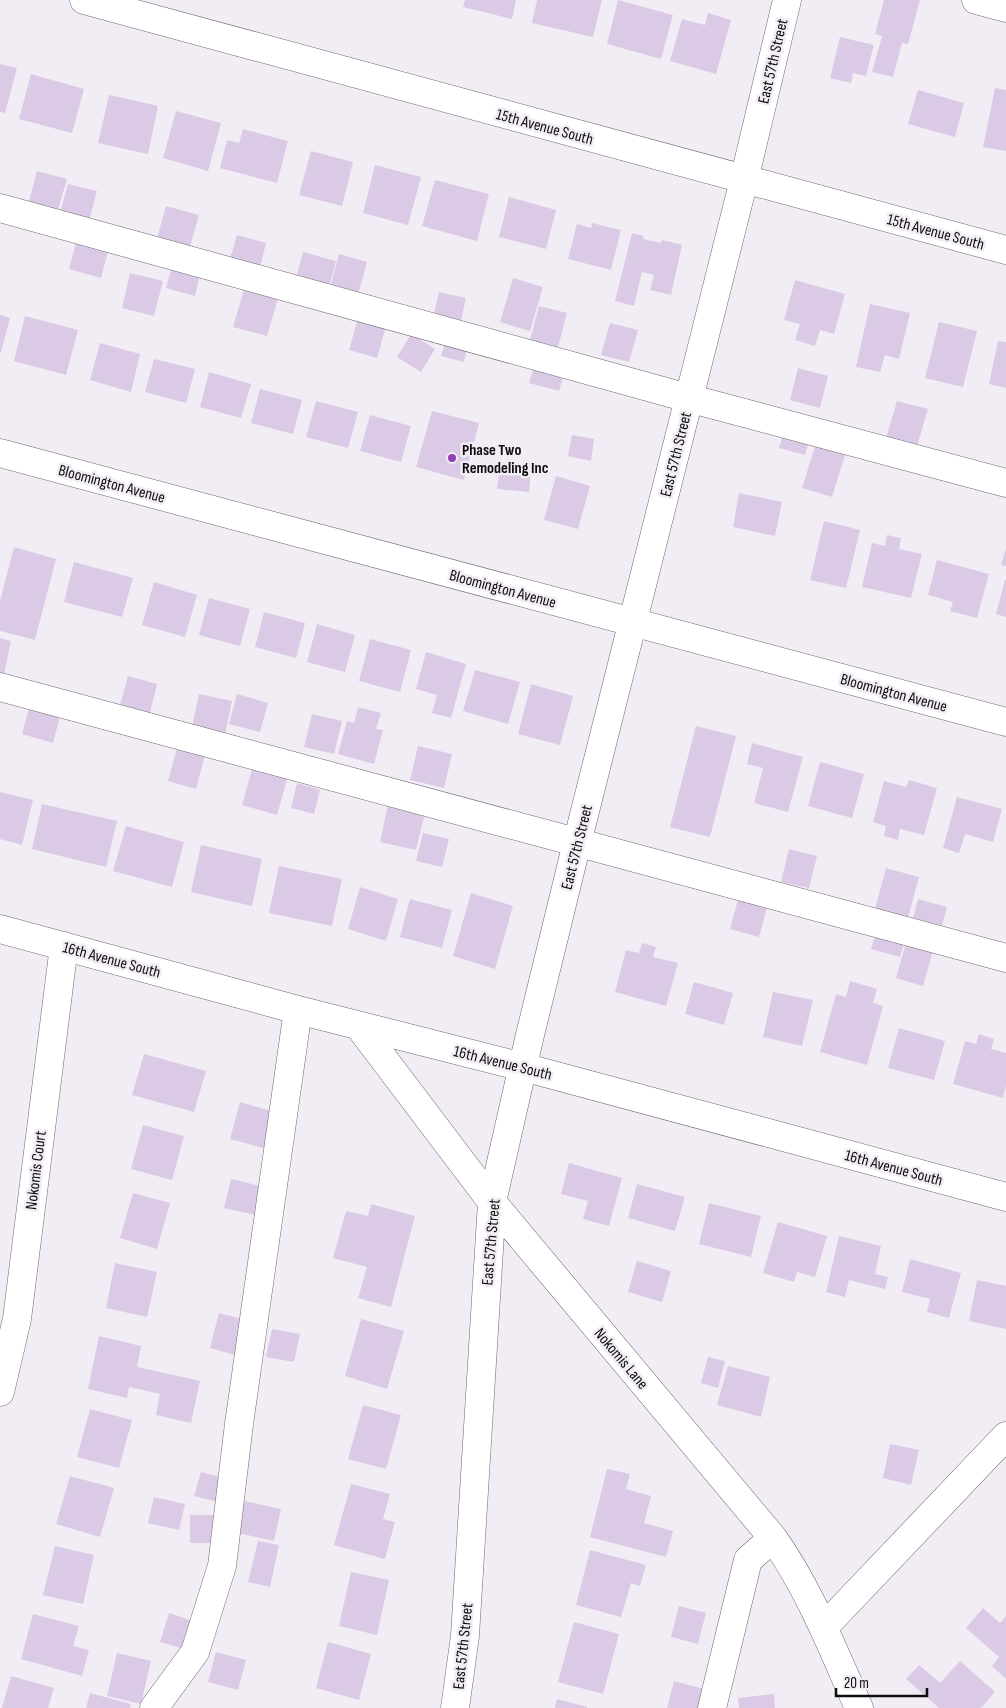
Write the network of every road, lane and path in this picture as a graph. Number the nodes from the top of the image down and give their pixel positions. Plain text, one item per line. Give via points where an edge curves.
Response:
1 (84, 0) edge
2 (787, 0) edge
3 (976, 0) edge
4 (1006, 8) edge
5 (744, 180) junction
6 (0, 208) edge
7 (1006, 250) edge
8 (688, 398) junction
9 (0, 453) edge
10 (1006, 483) edge
11 (633, 623) junction
12 (0, 687) edge
13 (1006, 722) edge
14 (577, 843) junction
15 (0, 929) edge
16 (64, 946) junction
17 (1006, 958) edge
18 (298, 1010) junction
19 (358, 1025) junction
20 (523, 1067) junction
21 (1006, 1197) edge
22 (492, 1202) junction
23 (0, 1392) edge
24 (1006, 1436) edge
25 (772, 1538) junction
26 (824, 1627) junction
27 (154, 1708) edge
28 (455, 1708) edge
29 (712, 1708) edge
30 (859, 1708) edge

1 - 5 street, 15th Avenue South
2 - 5 street, East 57th Street
3 - 4 street
5 - 7 street, 15th Avenue South
5 - 8 street, East 57th Street
6 - 8 street
8 - 10 street
8 - 11 street, East 57th Street
9 - 11 street, Bloomington Avenue
11 - 13 street, Bloomington Avenue
11 - 14 street, East 57th Street
12 - 14 street
14 - 17 street
14 - 20 street, East 57th Street
15 - 16 street, 16th Avenue South
16 - 18 street, 16th Avenue South
16 - 23 street, Nokomis Court via 17,1319
18 - 19 street, 16th Avenue South
18 - 27 street via 222,1566 195,1652
19 - 20 street, 16th Avenue South
19 - 22 street, Nokomis Lane
20 - 21 street, 16th Avenue South
20 - 22 street, East 57th Street
22 - 25 street, Nokomis Lane
22 - 28 street, East 57th Street via 465,1636
24 - 26 street
25 - 26 street, Nokomis Lane via 791,1564
25 - 29 street via 748,1560
26 - 30 street, Nokomis Lane

